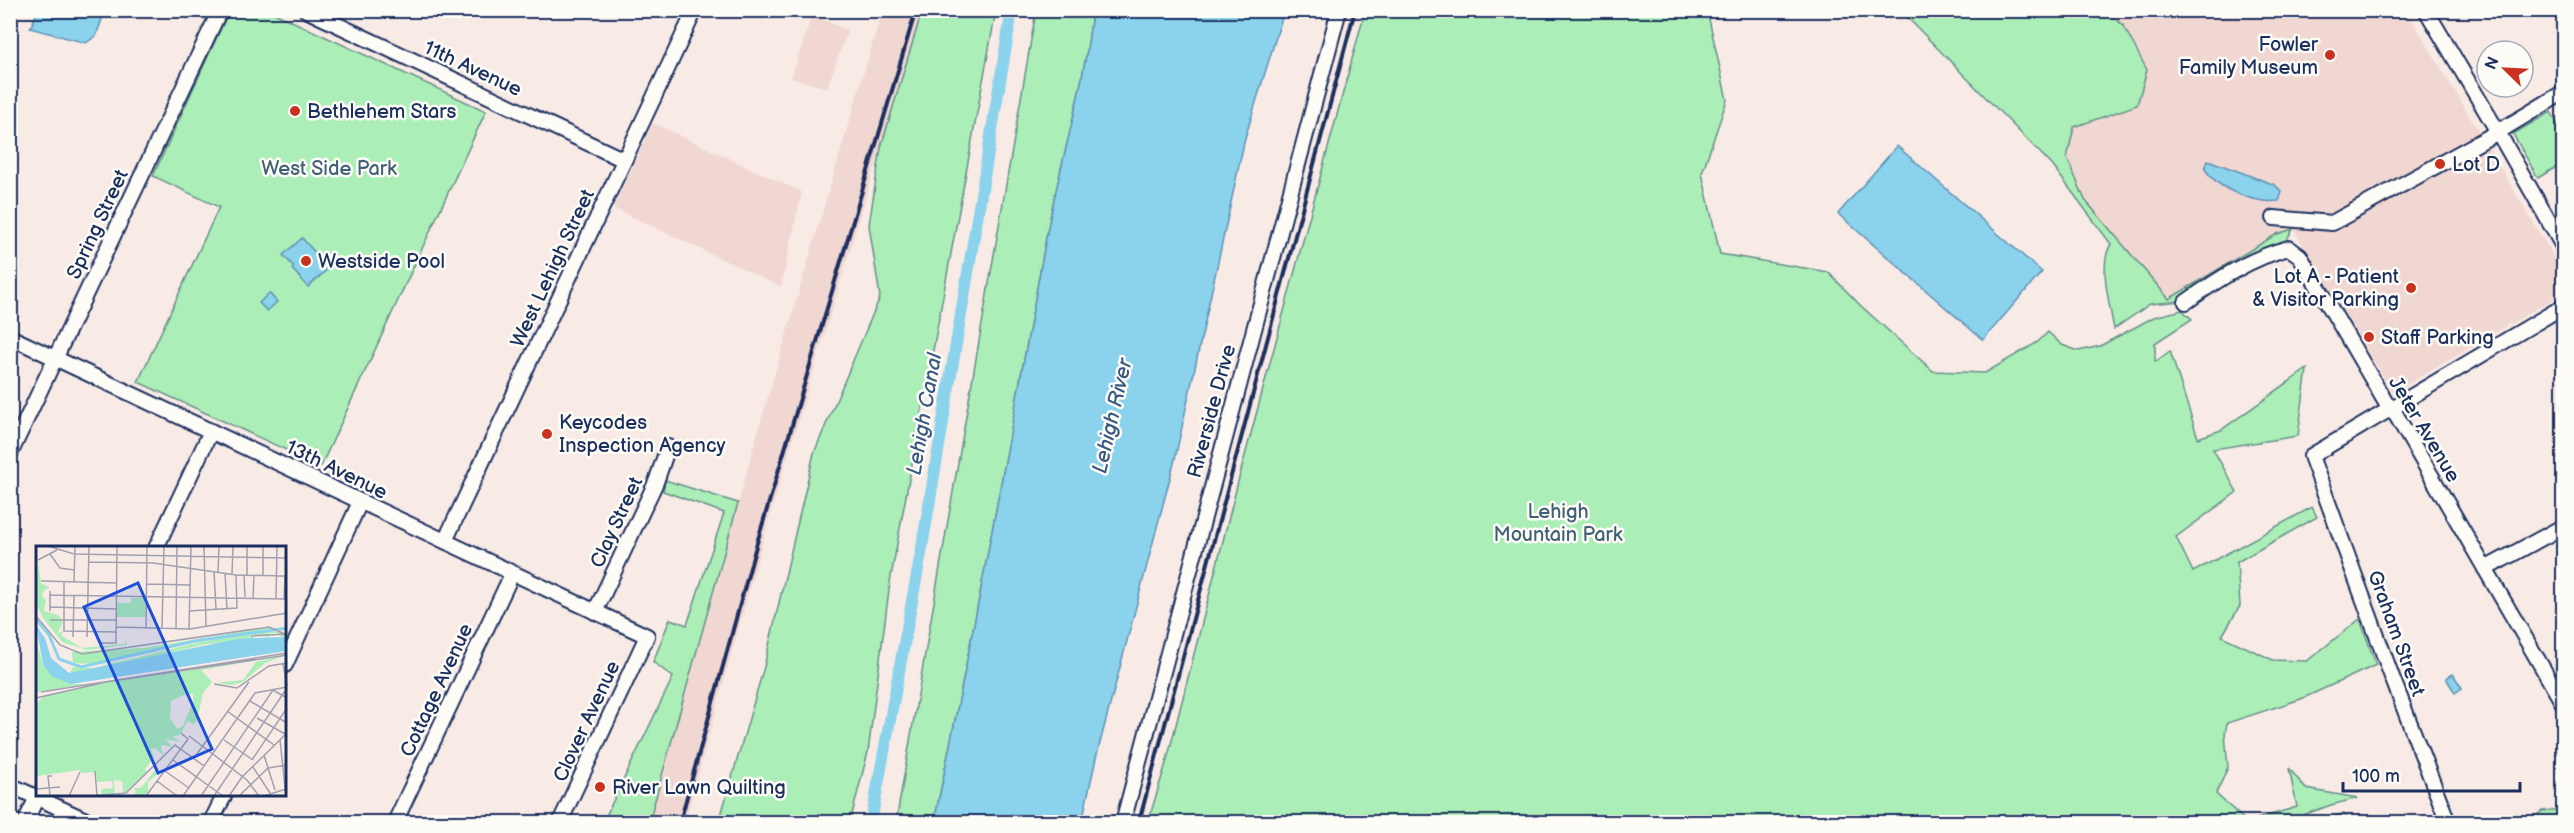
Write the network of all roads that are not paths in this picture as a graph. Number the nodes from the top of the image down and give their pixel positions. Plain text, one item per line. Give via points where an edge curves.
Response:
1 (220, 10) edge
2 (306, 10) edge
3 (695, 10) edge
4 (1339, 10) edge
5 (2426, 10) edge
6 (2564, 92) edge
7 (2498, 132) junction
8 (624, 160) junction
9 (2274, 218) dead end
10 (2564, 248) edge
11 (2186, 302) dead end
12 (2564, 306) edge
13 (10, 337) edge
14 (56, 358) junction
15 (2392, 408) junction
16 (211, 431) junction
17 (668, 447) dead end
18 (10, 454) edge
19 (360, 502) junction
20 (2564, 526) edge
21 (445, 541) junction
22 (157, 546) edge
23 (2486, 569) junction
24 (512, 574) junction
25 (595, 612) junction
26 (647, 636) joint
27 (286, 663) edge
28 (2564, 705) edge
29 (10, 785) edge
30 (36, 796) edge
31 (37, 797) edge
32 (39, 797) edge
33 (223, 797) edge
34 (25, 822) edge
35 (90, 822) edge
36 (211, 822) edge
37 (395, 822) edge
38 (560, 822) edge
39 (1123, 822) edge
40 (2448, 822) edge

1 - 14 street, Spring Street
2 - 8 street, 11th Avenue
3 - 8 street, West Lehigh Street
4 - 39 street, Riverside Drive
5 - 7 street
6 - 7 street
7 - 9 street via 2332,223
7 - 10 street
8 - 21 street, West Lehigh Street
11 - 15 street, Jeter Avenue via 2246,265 2289,248 2300,256
12 - 15 street
13 - 14 street, 13th Avenue
14 - 16 street, 13th Avenue
14 - 18 street, Spring Street
15 - 23 street, Jeter Avenue
15 - 40 street, Graham Street via 2311,456
16 - 19 street, 13th Avenue
16 - 22 street
17 - 25 street, Clay Street via 656,482
19 - 21 street, 13th Avenue
19 - 27 street
20 - 23 street
21 - 24 street, 13th Avenue
23 - 28 street, Jeter Avenue
24 - 25 street, 13th Avenue
24 - 37 street, Cottage Avenue
25 - 26 street, 13th Avenue
26 - 38 street, Clover Avenue
29 - 30 street
31 - 34 street
32 - 35 street
33 - 36 street

